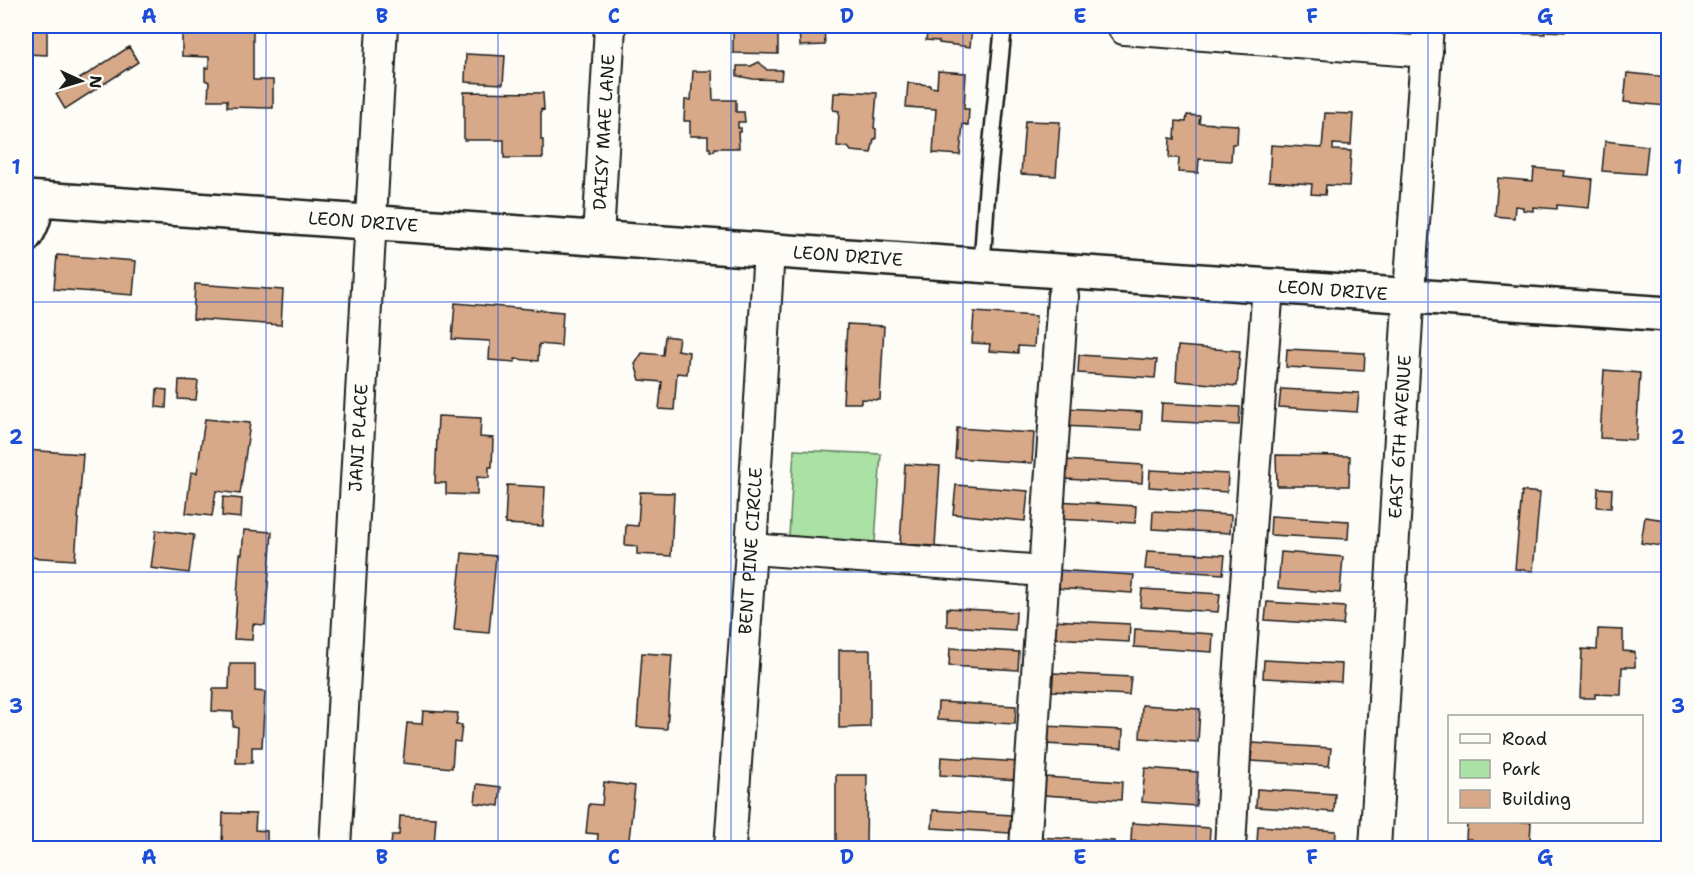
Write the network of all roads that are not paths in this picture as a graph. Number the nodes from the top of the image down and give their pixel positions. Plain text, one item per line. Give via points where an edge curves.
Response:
1 (382, 26) edge
2 (610, 26) edge
3 (1124, 29) dead end
4 (1003, 31) dead end
5 (1427, 39) edge
6 (37, 199) edge
7 (371, 222) junction
8 (598, 238) junction
9 (26, 248) edge
10 (769, 250) junction
11 (982, 265) junction
12 (1066, 281) junction
13 (1268, 286) junction
14 (1409, 296) junction
15 (1668, 314) edge
16 (751, 549) junction
17 (1044, 572) junction
18 (335, 849) edge
19 (730, 849) edge
20 (1025, 849) edge
21 (1230, 849) edge
22 (1375, 849) edge

1 - 7 street, JANI PLACE
2 - 8 street, DAISY MAE LANE
3 - 5 street
4 - 11 lane
5 - 14 street, EAST 6TH AVENUE
6 - 7 street, LEON DRIVE
6 - 9 lane via 39,232
7 - 8 street, LEON DRIVE
7 - 18 street, JANI PLACE
8 - 10 street, LEON DRIVE
10 - 11 street, LEON DRIVE
10 - 16 street, BENT PINE CIRCLE
11 - 12 street, LEON DRIVE
12 - 13 street, LEON DRIVE
12 - 17 street
13 - 14 street, LEON DRIVE
13 - 21 street
14 - 15 street, LEON DRIVE
14 - 22 street, EAST 6TH AVENUE
16 - 17 street
16 - 19 street, BENT PINE CIRCLE
17 - 20 street

